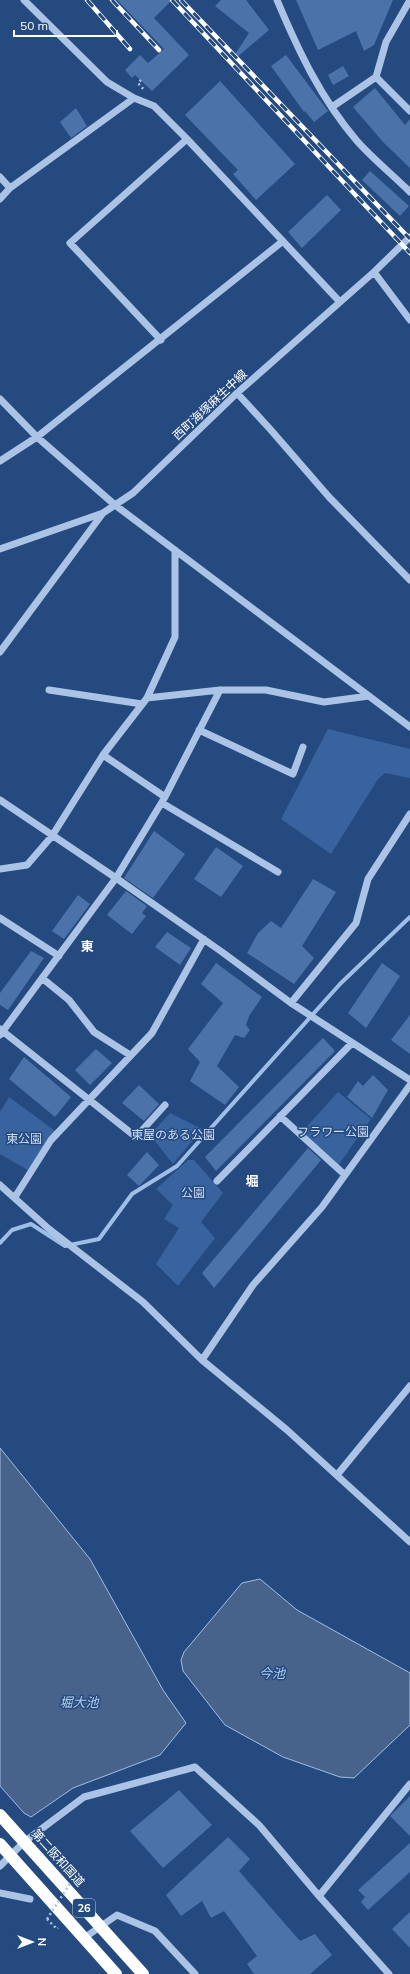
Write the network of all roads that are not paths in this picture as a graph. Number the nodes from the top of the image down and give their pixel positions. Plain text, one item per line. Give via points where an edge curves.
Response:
1 (24, 0) edge
2 (276, 0) edge
3 (410, 0) edge
4 (376, 77) junction
5 (134, 98) junction
6 (332, 107) junction
7 (410, 111) edge
8 (187, 139) junction
9 (0, 177) edge
10 (10, 188) junction
11 (410, 192) edge
12 (0, 199) edge
13 (410, 237) edge
14 (283, 242) junction
15 (374, 272) junction
16 (340, 302) junction
17 (410, 320) edge
18 (161, 340) junction
19 (237, 393) junction
20 (0, 399) edge
21 (37, 437) junction
22 (0, 461) edge
23 (116, 505) junction
24 (103, 513) junction
25 (0, 549) edge
26 (175, 550) junction
27 (410, 580) edge
28 (0, 652) edge
29 (49, 690) dead end
30 (220, 690) junction
31 (369, 696) junction
32 (147, 698) junction
33 (142, 704) junction
34 (410, 727) edge
35 (200, 730) junction
36 (303, 747) dead end
37 (103, 755) junction
38 (0, 800) edge
39 (164, 800) junction
40 (410, 814) edge
41 (52, 836) junction
42 (0, 869) edge
43 (278, 872) dead end
44 (116, 878) junction
45 (0, 918) edge
46 (204, 939) junction
47 (59, 956) junction
48 (42, 978) junction
49 (291, 1003) junction
50 (1, 1032) edge
51 (352, 1043) junction
52 (130, 1056) junction
53 (410, 1080) edge
54 (410, 1085) edge
55 (88, 1100) junction
56 (165, 1105) dead end
57 (280, 1116) junction
58 (345, 1175) junction
59 (217, 1181) dead end
60 (0, 1185) edge
61 (15, 1197) junction
62 (202, 1360) junction
63 (410, 1386) edge
64 (337, 1475) junction
65 (410, 1542) edge
66 (410, 1784) edge
67 (0, 1815) edge
68 (24, 1842) junction
69 (0, 1844) edge
70 (11, 1856) junction
71 (0, 1866) edge
72 (0, 1893) edge
73 (319, 1896) junction
74 (30, 1899) dead end
75 (100, 1926) junction
76 (84, 1938) junction
77 (116, 1974) edge
78 (143, 1974) edge
79 (195, 1974) edge
80 (389, 1974) edge

1 - 5 street via 107,82
2 - 6 street via 300,56
3 - 4 street via 386,42
4 - 6 street
4 - 7 street
5 - 8 street via 154,106
5 - 10 street
6 - 11 street via 357,141
8 - 14 street
8 - 18 street via 70,243
9 - 10 street
10 - 12 street
13 - 15 street, 西町海塚麻生中線
14 - 16 street
14 - 18 street
15 - 16 street, 西町海塚麻生中線
15 - 17 street
16 - 19 street, 西町海塚麻生中線
18 - 21 street
19 - 23 street, 西町海塚麻生中線 via 133,493
19 - 27 street via 328,497
20 - 21 street
21 - 22 street
21 - 23 street
23 - 24 street, 西町海塚麻生中線
23 - 26 street
24 - 25 street, 西町海塚麻生中線
24 - 28 street
26 - 31 street
26 - 32 street via 175,637
29 - 33 street
30 - 31 street via 266,690 324,702
30 - 32 street
30 - 35 street
31 - 34 street
32 - 33 street
33 - 37 street
35 - 36 street via 293,774
35 - 39 street
37 - 39 street
37 - 41 street
38 - 41 street
39 - 43 street
39 - 44 street
40 - 49 street via 368,879 356,924
41 - 42 street via 27,865
41 - 44 street
44 - 46 street
44 - 47 street
45 - 47 street
46 - 49 street
46 - 52 street via 152,1033
47 - 48 street
48 - 50 street
48 - 52 street via 69,1000 94,1032
49 - 51 street
50 - 55 street
51 - 53 street
51 - 57 street
52 - 55 street
54 - 58 street
55 - 56 street via 136,1137
55 - 61 street via 51,1140
57 - 58 street
57 - 59 street
58 - 62 street via 322,1207 253,1285
60 - 61 street
61 - 62 street via 50,1229 143,1302
62 - 64 street
63 - 64 street
64 - 65 street
66 - 73 street
67 - 68 highway, 第二阪和国道 / 26
68 - 70 street
68 - 73 street via 84,1797 195,1767 259,1825
68 - 75 highway, 第二阪和国道 / 26
69 - 70 highway, 26
70 - 71 street
70 - 76 highway, 26
72 - 74 street
73 - 80 street
75 - 76 street
75 - 78 highway, 第二阪和国道 / 26
75 - 79 street via 117,1915 155,1931
76 - 77 highway, 26

